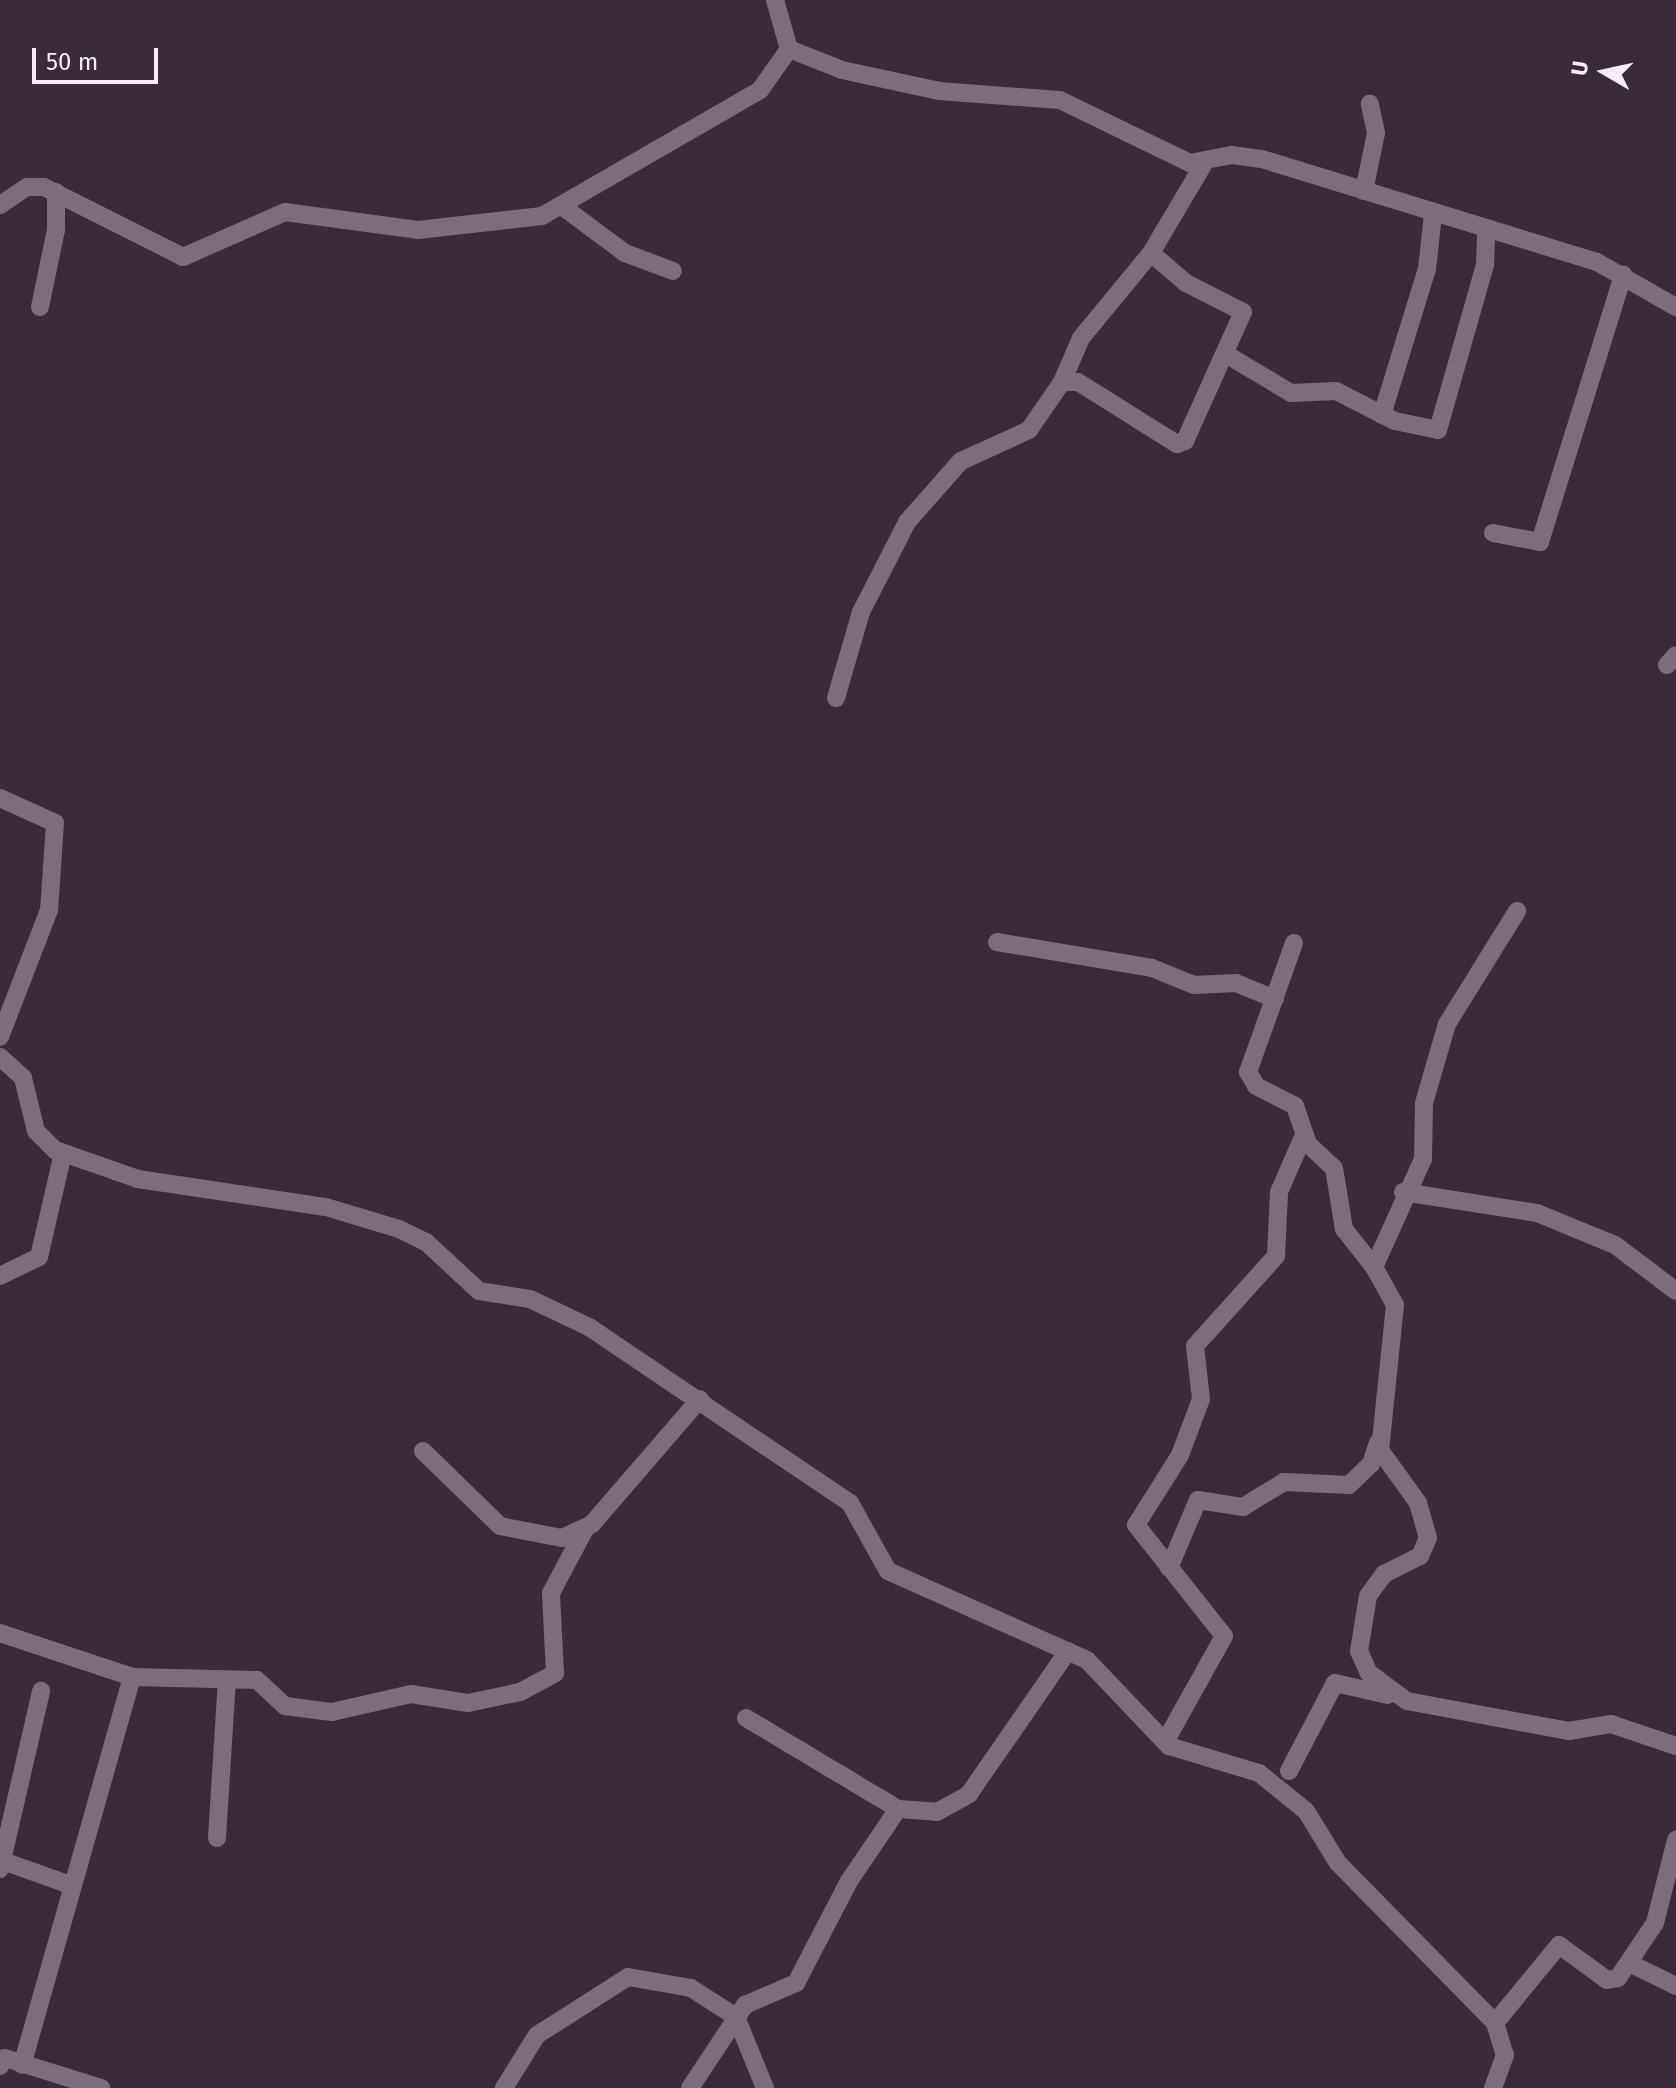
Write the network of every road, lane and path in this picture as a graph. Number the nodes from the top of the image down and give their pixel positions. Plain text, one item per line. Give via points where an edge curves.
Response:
1 (775, 0) edge
2 (789, 49) junction
3 (1370, 104) dead end
4 (1206, 160) junction
5 (1364, 191) junction
6 (56, 192) junction
7 (0, 205) edge
8 (563, 207) junction
9 (1433, 215) junction
10 (1486, 232) junction
11 (1151, 253) junction
12 (673, 271) dead end
13 (1623, 275) junction
14 (40, 307) dead end
15 (1676, 307) edge
16 (1229, 356) junction
17 (1062, 382) junction
18 (1382, 415) junction
19 (1493, 533) dead end
20 (836, 698) dead end
21 (0, 798) edge
22 (1517, 911) dead end
23 (997, 942) dead end
24 (1294, 943) dead end
25 (1275, 999) junction
26 (0, 1037) edge
27 (0, 1057) edge
28 (1303, 1137) junction
29 (63, 1153) junction
30 (1403, 1192) junction
31 (1374, 1267) junction
32 (0, 1276) edge
33 (1676, 1291) edge
34 (700, 1399) junction
35 (1379, 1439) junction
36 (423, 1451) dead end
37 (585, 1529) junction
38 (1169, 1568) junction
39 (0, 1633) edge
40 (1068, 1651) junction
41 (132, 1677) junction
42 (227, 1681) junction
43 (41, 1691) dead end
44 (1391, 1696) junction
45 (746, 1718) dead end
46 (1165, 1742) junction
47 (1676, 1746) edge
48 (1289, 1771) dead end
49 (898, 1809) junction
50 (217, 1838) dead end
51 (1676, 1840) edge
52 (1, 1863) edge
53 (73, 1886) junction
54 (1631, 1964) junction
55 (1676, 1986) edge
56 (736, 2017) junction
57 (1495, 2023) junction
58 (7, 2061) edge
59 (101, 2088) edge
60 (504, 2088) edge
61 (690, 2088) edge
62 (765, 2088) edge
63 (1493, 2088) edge

1 - 2 street
2 - 4 street via 842,70 939,91 1060,100 1190,163
2 - 8 street via 760,90
3 - 5 street via 1376,133
4 - 5 street via 1262,159
4 - 11 street
5 - 9 street
6 - 7 street via 27,187
6 - 8 street via 183,257 285,212 418,230 475,228
6 - 14 street
8 - 12 street via 625,253
9 - 10 street
9 - 18 street via 1427,269
10 - 13 street
10 - 18 street via 1485,265 1440,429
11 - 16 street via 1186,283 1241,306
11 - 17 street via 1081,338
13 - 15 street
13 - 19 street via 1540,542
16 - 17 street via 1182,444 1078,382
16 - 18 street via 1291,393 1336,391
17 - 20 street via 1029,430 947,472 907,522 861,612
21 - 26 street via 52,819 55,829 49,910
22 - 30 street via 1447,1024 1424,1103 1423,1159
23 - 25 street via 1152,968 1194,985 1236,983
24 - 25 street
25 - 28 street via 1256,1034 1248,1072 1256,1086 1295,1106
27 - 29 street via 23,1078 36,1131
28 - 31 street via 1334,1168 1344,1229
28 - 38 street via 1279,1192 1276,1256 1195,1346 1201,1399 1180,1455 1136,1525
29 - 32 street via 39,1257
29 - 34 street via 138,1179 326,1207 399,1229 426,1242 479,1291 559,1311
30 - 31 street
30 - 33 street via 1537,1213 1615,1245
31 - 35 street via 1395,1305
34 - 37 street
34 - 40 street via 850,1503 888,1571
35 - 38 street via 1371,1464 1349,1485 1284,1482 1243,1507 1198,1500
35 - 44 street via 1382,1459 1418,1503 1428,1538 1420,1556 1384,1574 1368,1596 1359,1651
36 - 37 street via 511,1532 547,1540
37 - 42 street via 551,1593 555,1673 542,1685 468,1703 411,1694 332,1712 285,1706 257,1680
38 - 46 street via 1224,1636
39 - 41 street
40 - 46 street via 1087,1660
40 - 49 street via 963,1801 937,1812
41 - 42 street
41 - 53 street
42 - 50 street
43 - 52 street
44 - 47 street via 1569,1731 1611,1724
44 - 48 street via 1335,1683
45 - 49 street
46 - 57 street via 1259,1773 1297,1804 1352,1879
49 - 56 street via 849,1881 796,1983 753,1999
51 - 54 street via 1655,1923
52 - 53 street
53 - 58 street
54 - 55 street
54 - 57 street via 1611,1982 1559,1945
56 - 60 street via 678,1984 618,1979 537,2035
56 - 61 street
56 - 62 street
57 - 63 street via 1505,2055
58 - 59 street

